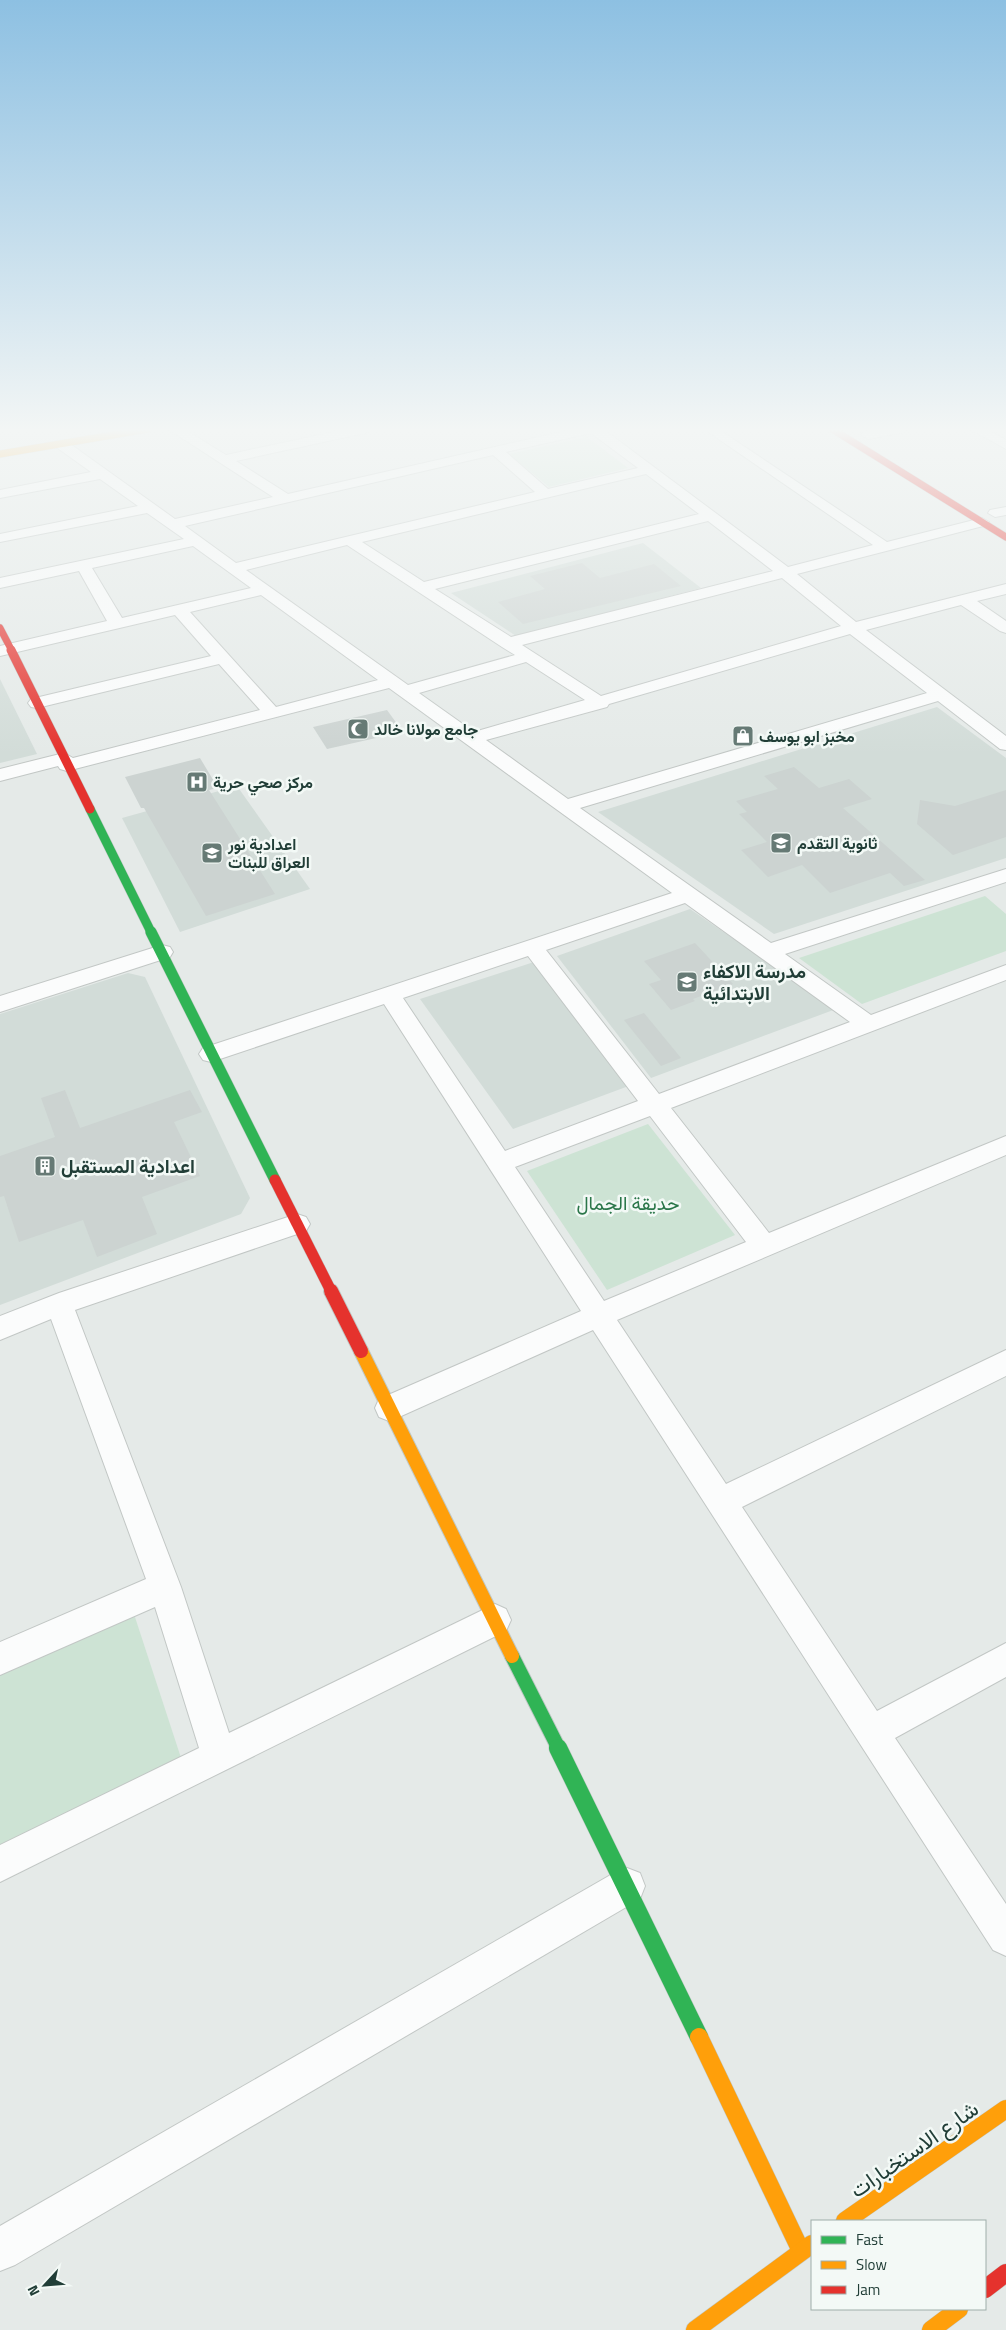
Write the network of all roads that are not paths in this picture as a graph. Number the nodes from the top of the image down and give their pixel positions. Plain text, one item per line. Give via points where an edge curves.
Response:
1 (191, 538) edge
2 (364, 538) edge
3 (622, 538) edge
4 (739, 538) edge
5 (872, 538) edge
6 (914, 538) edge
7 (196, 541) junction
8 (350, 541) junction
9 (884, 546) junction
10 (83, 566) junction
11 (233, 568) junction
12 (785, 572) junction
13 (0, 583) edge
14 (422, 587) junction
15 (1006, 589) edge
16 (264, 590) junction
17 (964, 600) junction
18 (179, 610) junction
19 (117, 624) junction
20 (0, 628) edge
21 (853, 628) junction
22 (1006, 628) edge
23 (508, 643) junction
24 (5, 650) edge
25 (528, 656) junction
26 (222, 658) junction
27 (399, 687) junction
28 (940, 695) junction
29 (38, 703) junction
30 (601, 703) junction
31 (272, 713) junction
32 (471, 739) junction
33 (1006, 745) edge
34 (66, 762) junction
35 (0, 776) edge
36 (565, 806) junction
37 (1002, 882) edge
38 (688, 895) junction
39 (532, 947) junction
40 (162, 952) junction
41 (767, 952) junction
42 (1006, 972) edge
43 (390, 995) junction
44 (0, 1004) edge
45 (868, 1024) junction
46 (211, 1054) junction
47 (654, 1104) junction
48 (1006, 1145) edge
49 (500, 1163) junction
50 (297, 1224) junction
51 (765, 1247) junction
52 (59, 1304) junction
53 (599, 1315) junction
54 (0, 1328) edge
55 (1006, 1362) edge
56 (389, 1408) junction
57 (721, 1502) junction
58 (165, 1587) junction
59 (495, 1620) junction
60 (0, 1659) edge
61 (1006, 1659) edge
62 (872, 1732) junction
63 (219, 1756) junction
64 (0, 1864) edge
65 (627, 1886) junction
66 (1006, 1938) edge
67 (1006, 2109) edge
68 (846, 2220) edge
69 (811, 2245) edge
70 (0, 2250) edge
71 (801, 2251) junction
72 (1006, 2273) edge
73 (986, 2288) edge
74 (958, 2310) edge
75 (695, 2330) edge
76 (931, 2330) edge

1 - 7 street
2 - 8 street
3 - 14 street
4 - 12 street
5 - 9 street
6 - 9 street
7 - 10 street
7 - 11 street
8 - 11 street
8 - 14 street
9 - 12 street
10 - 13 street
10 - 19 street
11 - 16 street
12 - 21 street
12 - 23 street
14 - 23 street
15 - 17 street
16 - 18 street
16 - 27 street
17 - 21 street
17 - 22 street
18 - 19 street
18 - 26 street
19 - 24 street
20 - 24 street
21 - 28 street
21 - 30 street
23 - 25 street
24 - 29 street
25 - 27 street
25 - 30 street
26 - 29 street
26 - 31 street
27 - 31 street
27 - 32 street
28 - 33 street
28 - 36 street
29 - 34 street
30 - 32 street
31 - 34 street
32 - 36 street
34 - 35 street
34 - 40 street
36 - 38 street
37 - 41 street
38 - 39 street
38 - 41 street
39 - 43 street
39 - 47 street
40 - 44 street
40 - 46 street
41 - 45 street
42 - 45 street
43 - 46 street
43 - 49 street
45 - 47 street
46 - 50 street
47 - 49 street
47 - 51 street
48 - 51 street
49 - 53 street
50 - 52 street
50 - 56 street
51 - 53 street
52 - 54 street
52 - 58 street
53 - 56 street
53 - 57 street
55 - 57 street
56 - 59 street
57 - 62 street
58 - 60 street
58 - 63 street
59 - 63 street
59 - 65 street
61 - 62 street
62 - 66 street
63 - 64 street
65 - 70 street
65 - 71 street
67 - 68 street, شارع الاستخبارات
69 - 71 street
71 - 75 street
72 - 73 street
74 - 76 street

